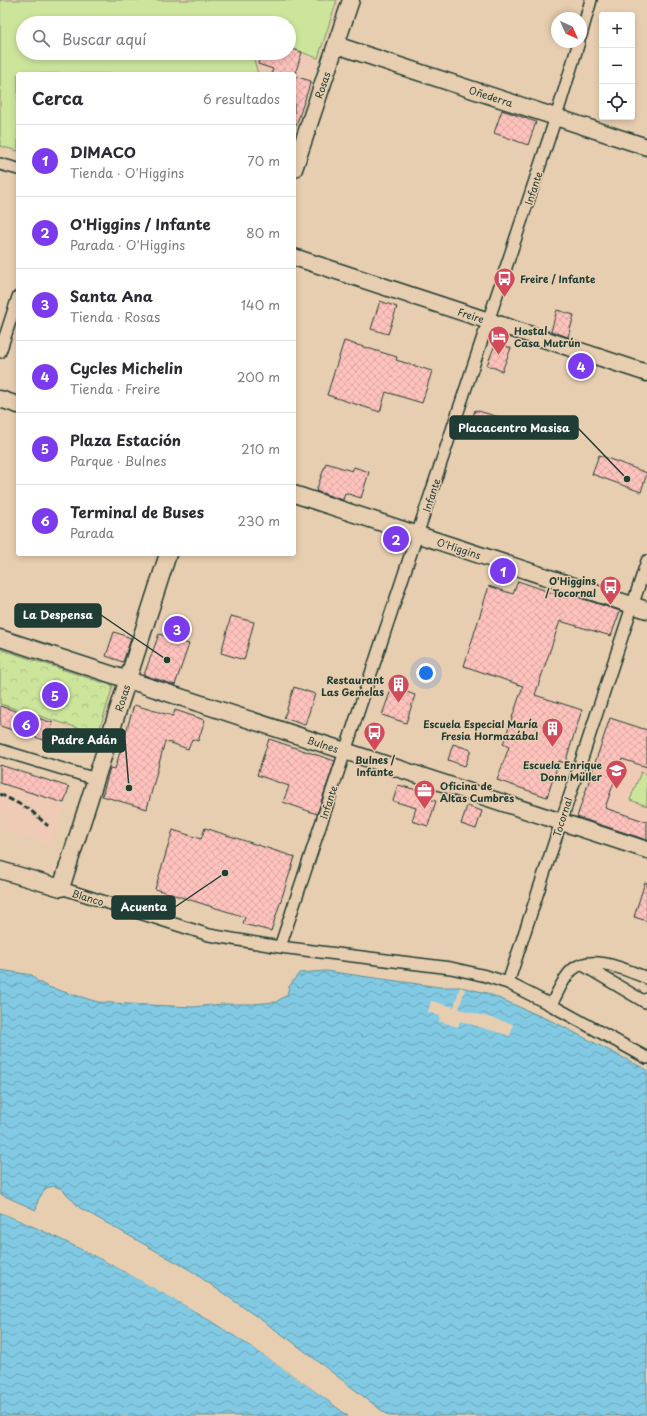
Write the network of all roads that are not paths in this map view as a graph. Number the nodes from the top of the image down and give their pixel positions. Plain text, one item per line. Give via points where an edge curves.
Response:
1 (351, 0) edge
2 (591, 0) edge
3 (587, 14) edge
4 (336, 45) junction
5 (577, 48) edge
6 (556, 117) junction
7 (647, 147) edge
8 (296, 163) edge
9 (0, 164) edge
10 (16, 168) edge
11 (296, 258) edge
12 (16, 303) edge
13 (489, 321) junction
14 (0, 352) edge
15 (647, 373) edge
16 (0, 399) edge
17 (16, 404) edge
18 (296, 495) edge
19 (418, 534) junction
20 (167, 556) edge
21 (647, 560) edge
22 (640, 607) edge
23 (0, 638) edge
24 (127, 680) junction
25 (0, 750) edge
26 (346, 751) junction
27 (96, 779) junction
28 (560, 821) junction
29 (647, 850) edge
30 (0, 870) edge
31 (61, 888) junction
32 (280, 947) junction
33 (581, 964) junction
34 (647, 978) edge
35 (508, 983) junction
36 (647, 999) edge
37 (551, 1005) junction
38 (647, 1058) edge

1 - 4 street, Rosas
2 - 3 street
4 - 6 street, Oñederra
4 - 8 street, Rosas
5 - 6 street, Infante
6 - 7 street, Oñederra
6 - 13 street, Infante
9 - 10 street
11 - 13 street, Freire
12 - 14 street
13 - 15 street, Freire
13 - 19 street, Infante
16 - 17 street
18 - 19 street, O'Higgins
19 - 22 street, O'Higgins
19 - 26 street, Infante
20 - 24 street, Rosas
21 - 22 street, Tocornal
22 - 28 street, Tocornal
23 - 24 street, Bulnes
24 - 26 street, Bulnes
24 - 27 street, Rosas
25 - 27 street
26 - 28 street, Bulnes
26 - 32 street, Infante
27 - 31 street, Rosas
28 - 29 street, Bulnes
28 - 35 street, Tocornal
30 - 31 street
31 - 32 street, Blanco via 209,935
32 - 35 street, Blanco via 451,968
33 - 34 street via 614,964
33 - 36 street via 645,1002
33 - 37 street via 570,972
35 - 37 street, Blanco
37 - 38 street, Blanco

